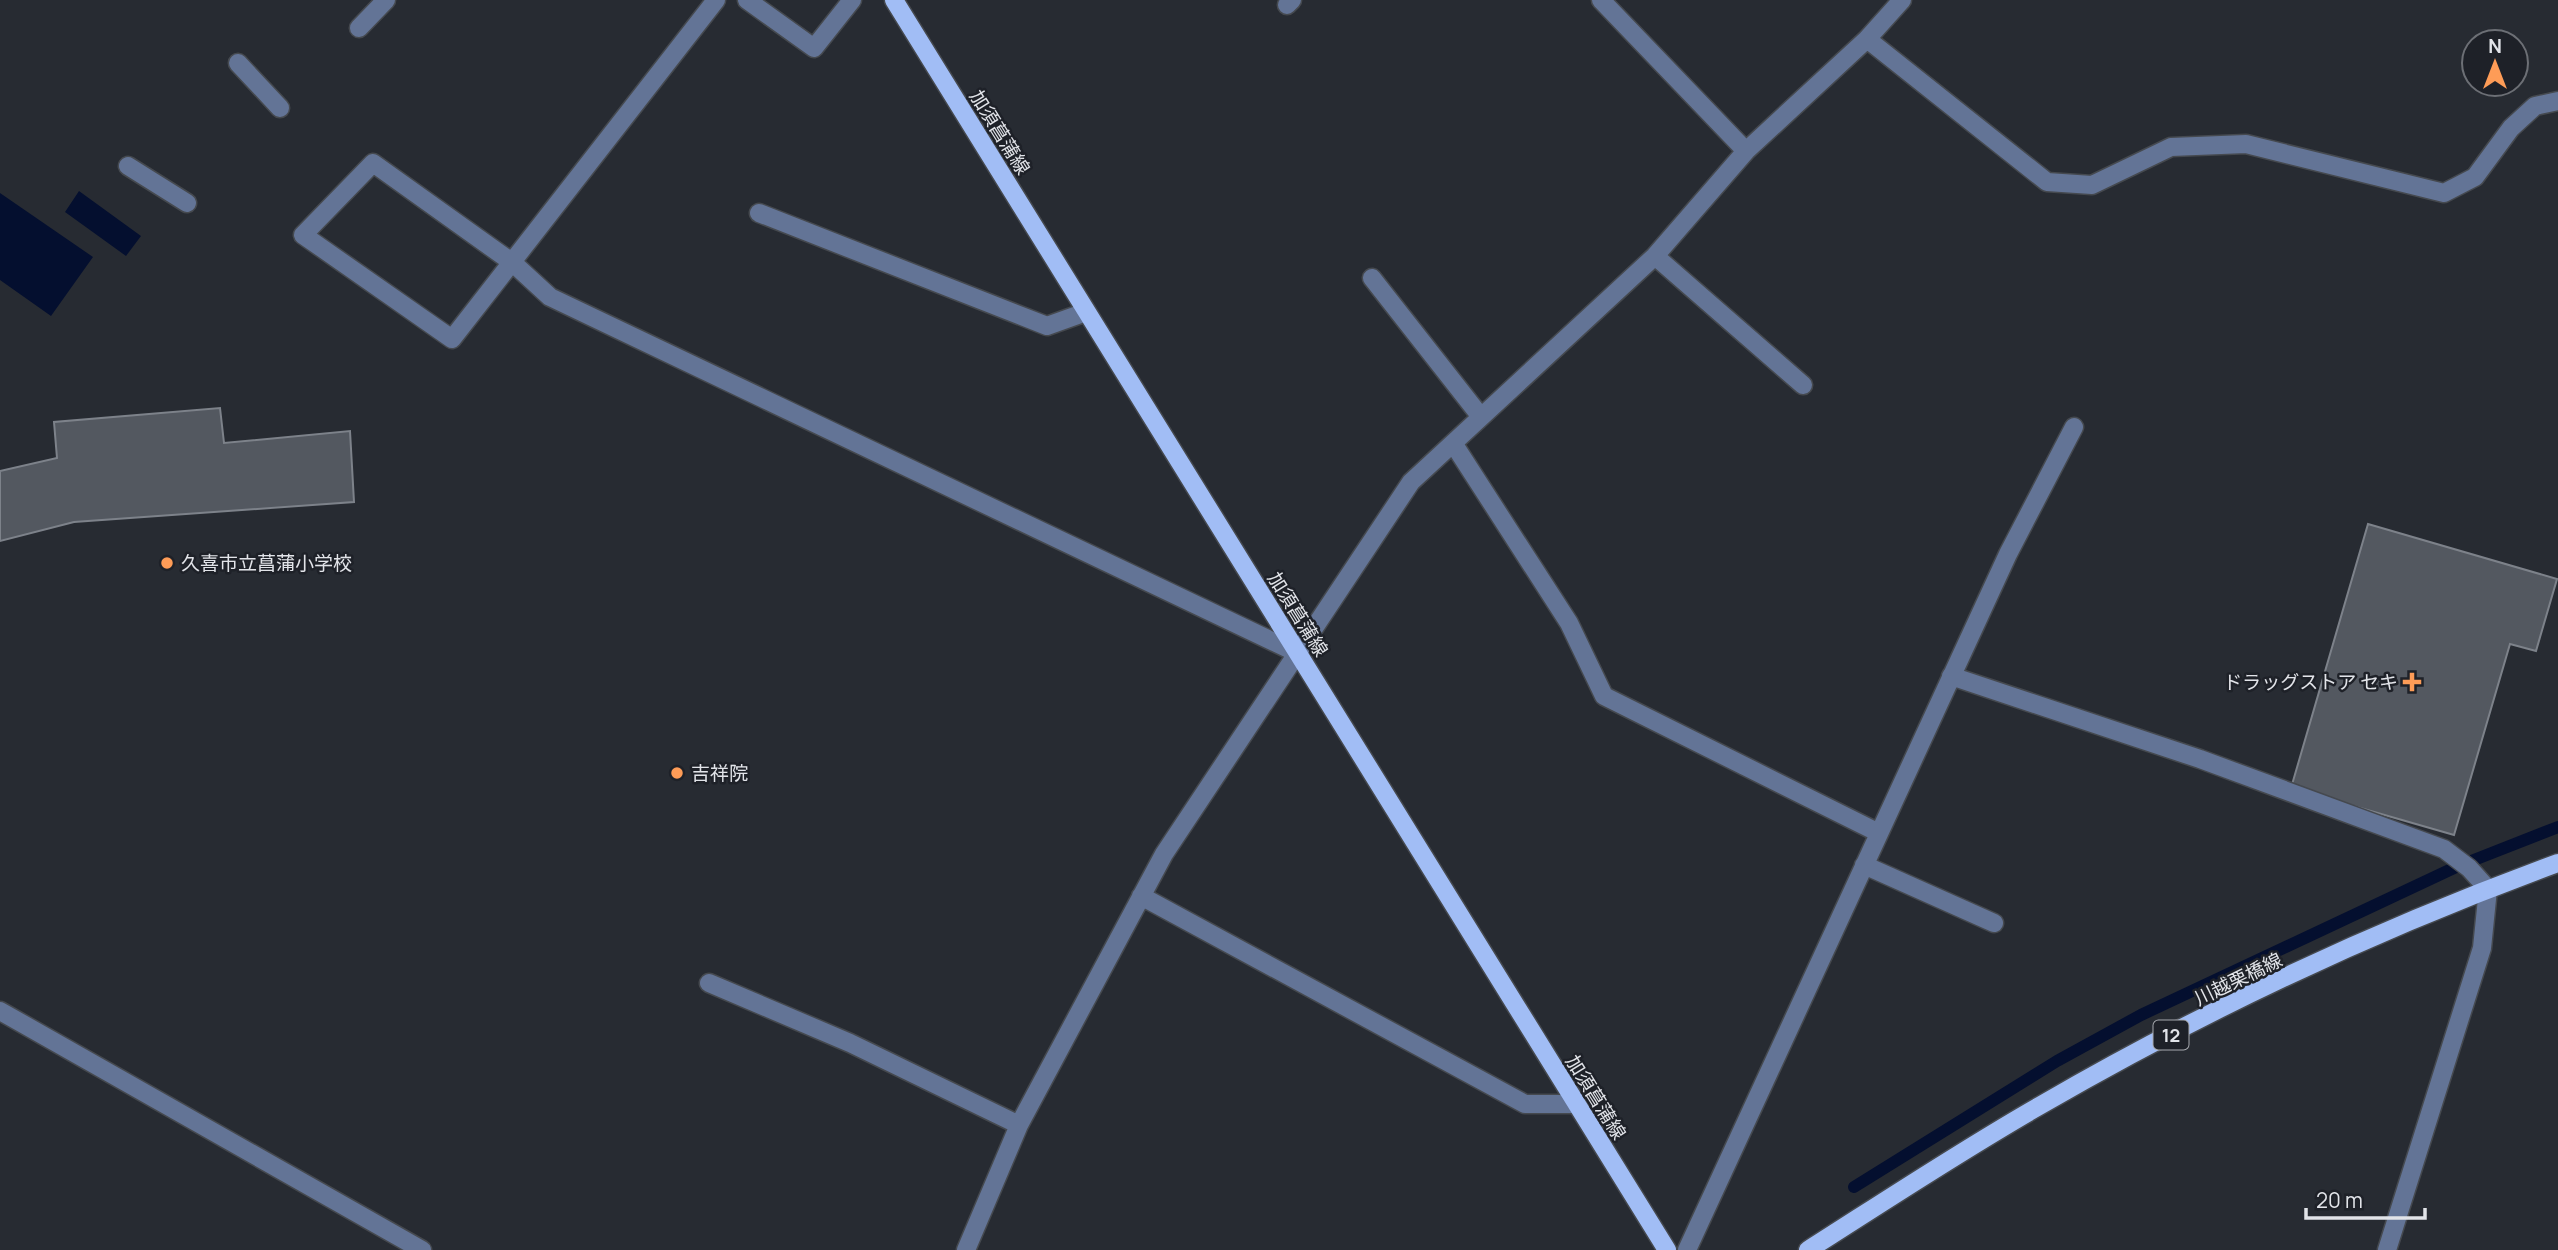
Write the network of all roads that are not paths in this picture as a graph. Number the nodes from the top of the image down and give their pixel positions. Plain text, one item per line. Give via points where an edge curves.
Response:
1 (386, 0) edge
2 (716, 0) edge
3 (747, 0) edge
4 (852, 0) edge
5 (894, 0) edge
6 (1601, 0) edge
7 (1902, 0) edge
8 (359, 28) dead end
9 (1867, 39) junction
10 (238, 63) dead end
11 (2558, 101) edge
12 (280, 108) dead end
13 (1746, 151) junction
14 (128, 166) dead end
15 (187, 203) dead end
16 (759, 213) dead end
17 (1655, 256) junction
18 (513, 263) junction
19 (1372, 278) dead end
20 (1086, 312) junction
21 (1804, 385) dead end
22 (1481, 417) junction
23 (2074, 427) dead end
24 (1453, 443) junction
25 (1297, 653) junction
26 (1951, 676) junction
27 (1879, 833) junction
28 (2558, 863) edge
29 (1864, 865) junction
30 (2488, 889) junction
31 (1141, 896) junction
32 (1994, 923) dead end
33 (709, 983) dead end
34 (0, 1011) edge
35 (1576, 1104) junction
36 (1019, 1125) junction
37 (422, 1250) edge
38 (967, 1250) edge
39 (1667, 1250) edge
40 (1687, 1250) edge
41 (1808, 1250) edge
42 (2387, 1250) edge

1 - 8 street
2 - 18 street
3 - 4 street via 814,48
5 - 20 main road, 加須菖蒲線
6 - 13 street
7 - 9 street
9 - 11 street via 2047,182 2092,185 2171,147 2246,144 2444,193 2475,177 2511,128 2535,106
9 - 13 street
10 - 12 street
13 - 17 street
14 - 15 street
16 - 20 street via 1047,326
17 - 21 street
17 - 22 street
18 - 18 street via 452,339 303,235 373,163
18 - 25 street via 550,297
19 - 22 street
20 - 25 main road, 加須菖蒲線
22 - 24 street
23 - 26 street
24 - 25 street via 1411,482
24 - 27 street via 1569,623 1604,696
25 - 31 street
25 - 35 main road, 加須菖蒲線
26 - 27 street
26 - 30 street via 2200,759 2444,849
27 - 29 street
28 - 30 main road, 川越栗橋線 / 12
29 - 32 street
29 - 40 street
30 - 41 main road, 川越栗橋線 / 12 via 2280,981 2142,1049 2040,1105
30 - 42 street via 2482,948
31 - 35 street via 1525,1104
31 - 36 street
33 - 36 street via 850,1043
34 - 37 street
35 - 39 main road, 加須菖蒲線
36 - 38 street

